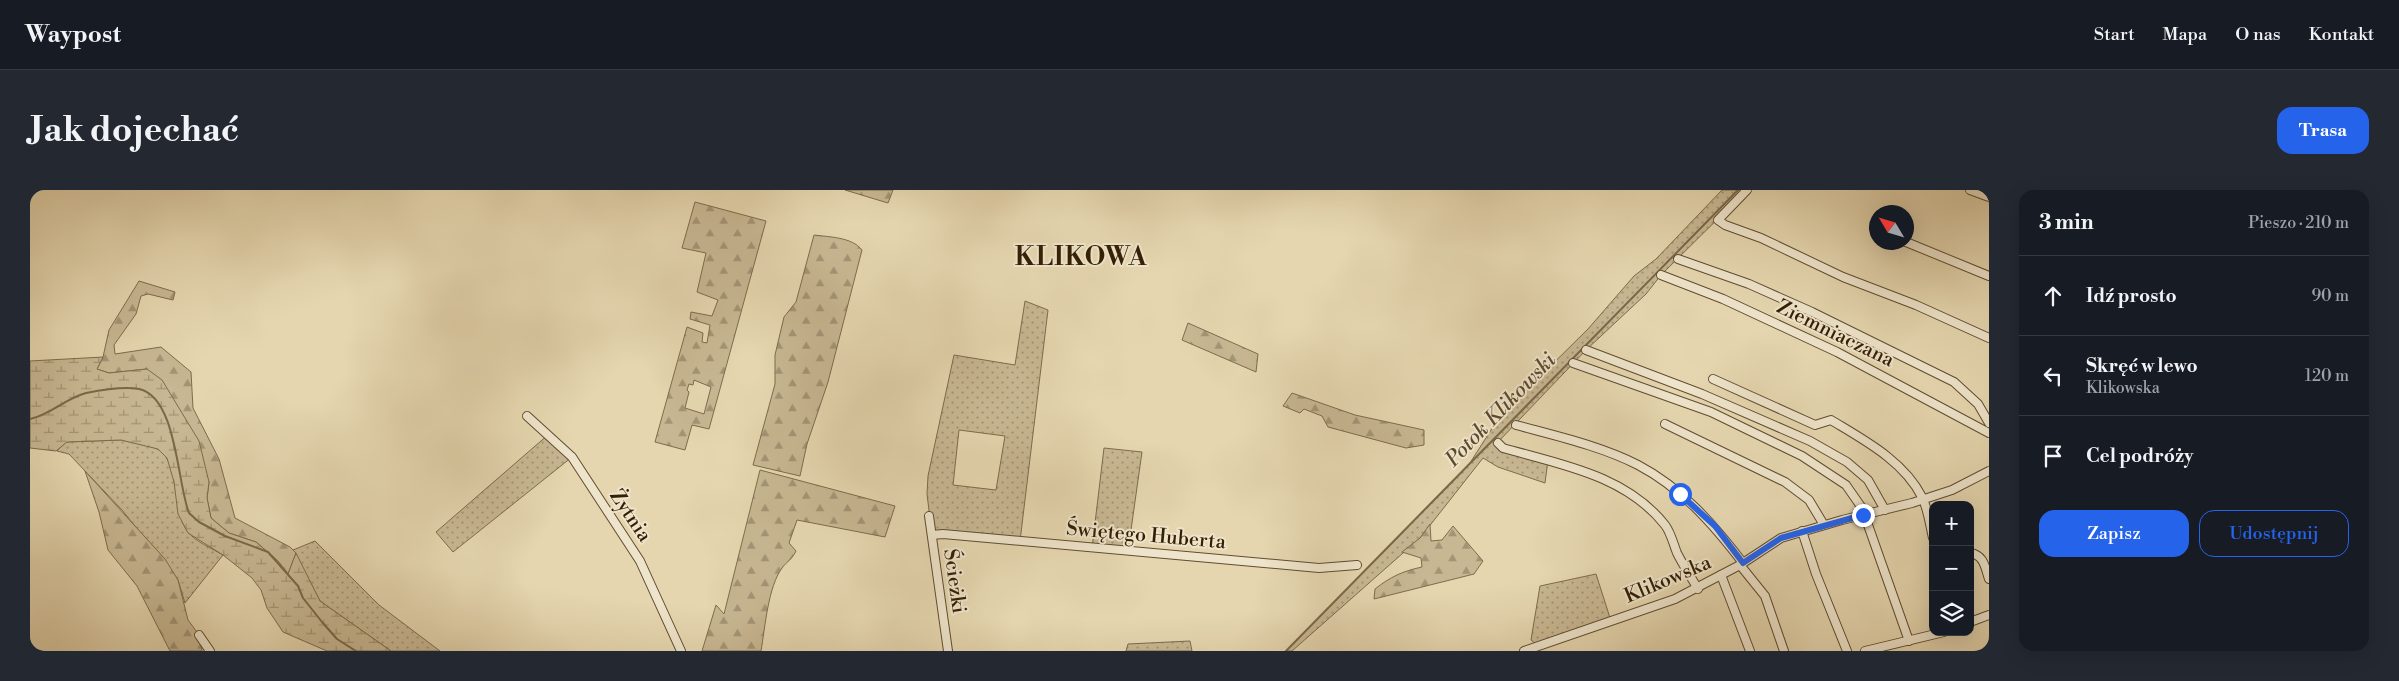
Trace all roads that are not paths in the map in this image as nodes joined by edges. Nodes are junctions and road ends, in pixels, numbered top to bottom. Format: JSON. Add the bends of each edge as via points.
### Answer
{"nodes":[{"id":1,"x":1747,"y":190,"type":"edge"},
{"id":2,"x":1970,"y":190,"type":"edge"},
{"id":3,"x":1989,"y":197,"type":"edge"},
{"id":4,"x":1914,"y":245,"type":"edge"},
{"id":5,"x":1678,"y":259,"type":"dead end"},
{"id":6,"x":1661,"y":275,"type":"dead end"},
{"id":7,"x":1989,"y":276,"type":"edge"},
{"id":8,"x":1989,"y":338,"type":"edge"},
{"id":9,"x":1586,"y":350,"type":"dead end"},
{"id":10,"x":1573,"y":363,"type":"dead end"},
{"id":11,"x":1713,"y":379,"type":"dead end"},
{"id":12,"x":527,"y":416,"type":"dead end"},
{"id":13,"x":1989,"y":423,"type":"edge"},
{"id":14,"x":1665,"y":424,"type":"dead end"},
{"id":15,"x":1516,"y":425,"type":"dead end"},
{"id":16,"x":1989,"y":433,"type":"edge"},
{"id":17,"x":1498,"y":443,"type":"dead end"},
{"id":18,"x":1989,"y":471,"type":"edge"},
{"id":19,"x":1923,"y":499,"type":"junction"},
{"id":20,"x":1886,"y":510,"type":"junction"},
{"id":21,"x":1863,"y":515,"type":"junction"},
{"id":22,"x":929,"y":516,"type":"dead end"},
{"id":23,"x":1929,"y":516,"type":"edge"},
{"id":24,"x":1824,"y":525,"type":"junction"},
{"id":25,"x":1802,"y":531,"type":"junction"},
{"id":26,"x":932,"y":536,"type":"junction"},
{"id":27,"x":1974,"y":554,"type":"edge"},
{"id":28,"x":1741,"y":564,"type":"junction"},
{"id":29,"x":1357,"y":565,"type":"dead end"},
{"id":30,"x":1721,"y":576,"type":"junction"},
{"id":31,"x":1989,"y":579,"type":"edge"},
{"id":32,"x":1698,"y":589,"type":"junction"},
{"id":33,"x":1989,"y":615,"type":"edge"},
{"id":34,"x":1974,"y":621,"type":"edge"},
{"id":35,"x":199,"y":635,"type":"dead end"},
{"id":36,"x":1929,"y":635,"type":"edge"},
{"id":37,"x":1909,"y":640,"type":"junction"},
{"id":38,"x":210,"y":651,"type":"edge"},
{"id":39,"x":681,"y":651,"type":"edge"},
{"id":40,"x":948,"y":651,"type":"edge"},
{"id":41,"x":1524,"y":651,"type":"edge"},
{"id":42,"x":1750,"y":651,"type":"edge"},
{"id":43,"x":1784,"y":651,"type":"edge"},
{"id":44,"x":1847,"y":651,"type":"edge"},
{"id":45,"x":1865,"y":651,"type":"edge"}],
"edges":[{"from":1,"to":8,"type":"street","via":[[1718,220]]},
{"from":2,"to":3,"type":"street"},
{"from":4,"to":7,"type":"street"},
{"from":5,"to":13,"type":"street","name":"Ziemniaczana","via":[[1749,284],[1920,364],[1954,382],[1970,396]]},
{"from":6,"to":16,"type":"street","name":"Ziemniaczana","via":[[1723,299],[1831,349]]},
{"from":9,"to":20,"type":"street","via":[[1702,394],[1810,441],[1846,462],[1868,480]]},
{"from":10,"to":21,"type":"street","via":[[1691,404],[1802,456],[1846,485],[1862,508]]},
{"from":11,"to":19,"type":"street","via":[[1815,426],[1831,420],[1895,463]]},
{"from":12,"to":39,"type":"street","name":"Żytnia","via":[[572,457],[640,561]]},
{"from":14,"to":24,"type":"street","via":[[1786,482],[1809,500]]},
{"from":15,"to":28,"type":"street","via":[[1637,464],[1680,494],[1715,526]]},
{"from":17,"to":32,"type":"street","via":[[1503,448],[1600,477],[1640,502],[1665,525]]},
{"from":18,"to":19,"type":"street","name":"Klikowska","via":[[1952,490]]},
{"from":19,"to":20,"type":"street","name":"Klikowska"},
{"from":19,"to":23,"type":"street"},
{"from":20,"to":21,"type":"street","name":"Klikowska"},
{"from":21,"to":24,"type":"street","name":"Klikowska"},
{"from":21,"to":37,"type":"street","via":[[1876,543]]},
{"from":22,"to":26,"type":"street","name":"Ścieżki"},
{"from":24,"to":25,"type":"street","name":"Klikowska"},
{"from":25,"to":28,"type":"street","name":"Klikowska","via":[[1781,538]]},
{"from":25,"to":44,"type":"street"},
{"from":26,"to":29,"type":"street","name":"Świętego Huberta","via":[[942,534],[1318,568]]},
{"from":26,"to":40,"type":"street","name":"Ścieżki"},
{"from":27,"to":31,"type":"street","via":[[1980,556]]},
{"from":28,"to":30,"type":"street","name":"Klikowska"},
{"from":28,"to":43,"type":"street","via":[[1764,596]]},
{"from":30,"to":32,"type":"street","name":"Klikowska"},
{"from":30,"to":42,"type":"street"},
{"from":32,"to":41,"type":"street","name":"Klikowska"},
{"from":33,"to":34,"type":"street"},
{"from":35,"to":38,"type":"street"},
{"from":36,"to":37,"type":"street"},
{"from":37,"to":45,"type":"street"}]}
